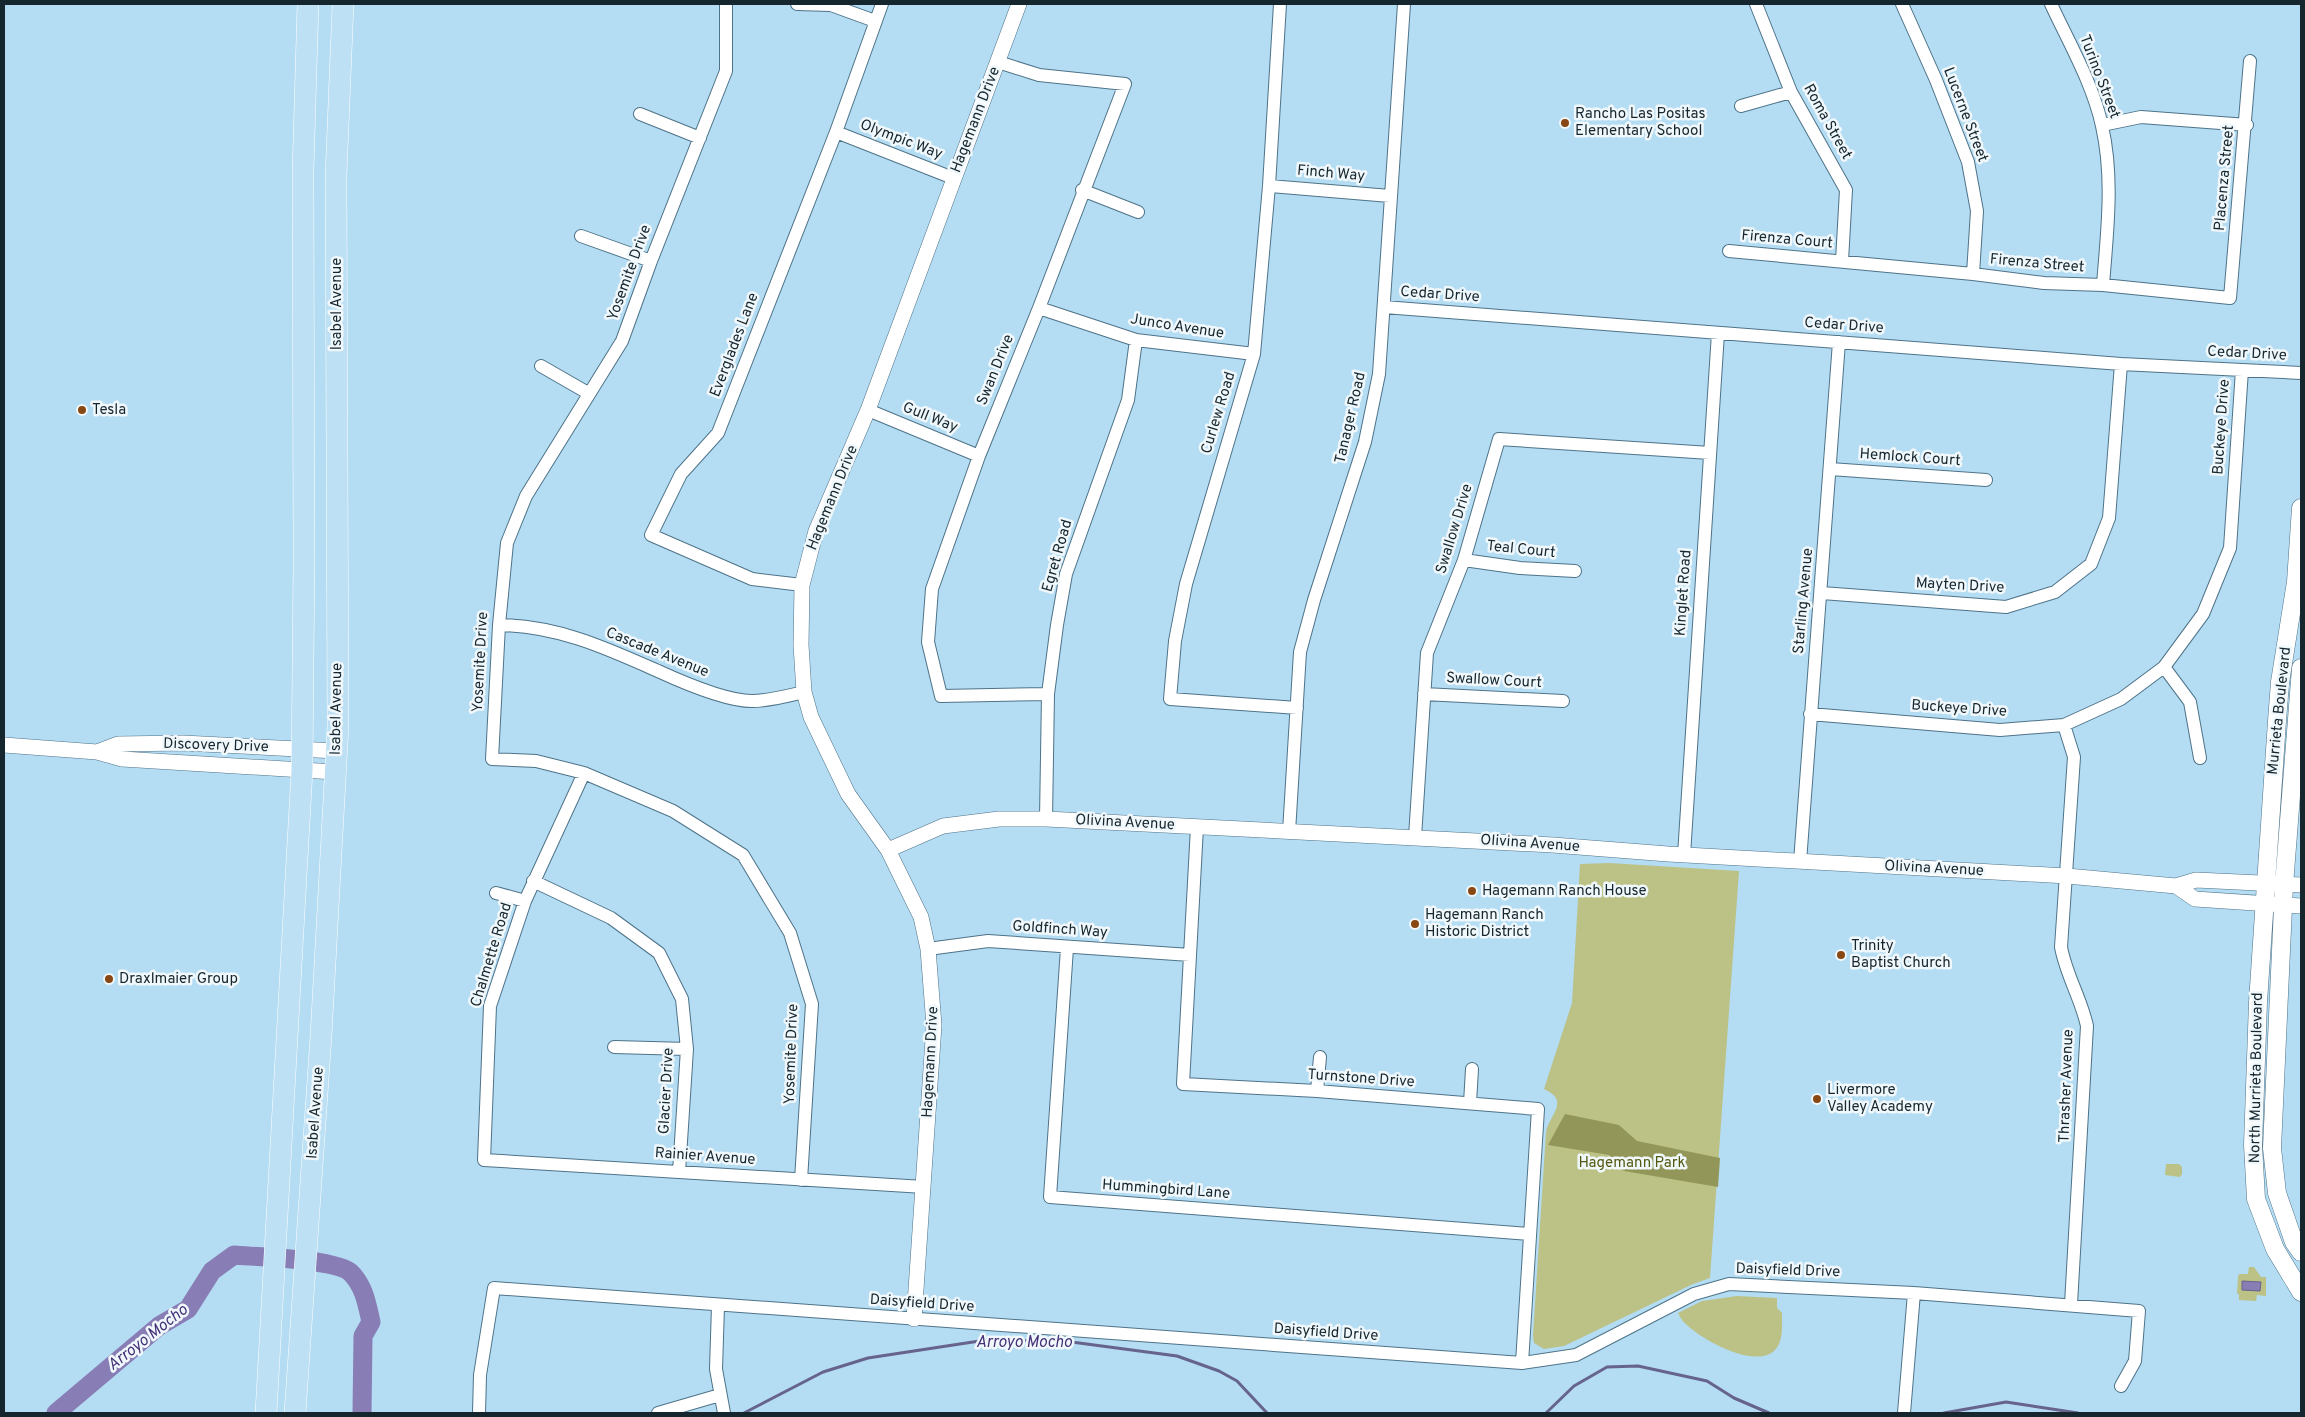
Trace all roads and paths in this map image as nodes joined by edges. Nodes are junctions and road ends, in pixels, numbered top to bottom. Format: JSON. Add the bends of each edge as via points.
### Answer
{"nodes":[{"id":1,"x":308,"y":4,"type":"edge"},
{"id":2,"x":343,"y":4,"type":"edge"},
{"id":3,"x":726,"y":4,"type":"edge"},
{"id":4,"x":797,"y":4,"type":"edge"},
{"id":5,"x":882,"y":4,"type":"edge"},
{"id":6,"x":1019,"y":4,"type":"edge"},
{"id":7,"x":1280,"y":4,"type":"edge"},
{"id":8,"x":1404,"y":4,"type":"edge"},
{"id":9,"x":1756,"y":4,"type":"edge"},
{"id":10,"x":1902,"y":4,"type":"edge"},
{"id":11,"x":2051,"y":4,"type":"edge"},
{"id":12,"x":875,"y":21,"type":"junction"},
{"id":13,"x":2250,"y":61,"type":"dead end"},
{"id":14,"x":998,"y":62,"type":"junction"},
{"id":15,"x":1791,"y":92,"type":"junction"},
{"id":16,"x":1741,"y":106,"type":"dead end"},
{"id":17,"x":640,"y":114,"type":"dead end"},
{"id":18,"x":2102,"y":125,"type":"junction"},
{"id":19,"x":2247,"y":125,"type":"junction"},
{"id":20,"x":836,"y":132,"type":"junction"},
{"id":21,"x":700,"y":138,"type":"junction"},
{"id":22,"x":953,"y":178,"type":"junction"},
{"id":23,"x":1269,"y":186,"type":"junction"},
{"id":24,"x":1082,"y":190,"type":"junction"},
{"id":25,"x":1390,"y":196,"type":"junction"},
{"id":26,"x":1138,"y":212,"type":"dead end"},
{"id":27,"x":582,"y":236,"type":"dead end"},
{"id":28,"x":1729,"y":251,"type":"dead end"},
{"id":29,"x":650,"y":261,"type":"junction"},
{"id":30,"x":1842,"y":261,"type":"junction"},
{"id":31,"x":1973,"y":274,"type":"junction"},
{"id":32,"x":2103,"y":285,"type":"junction"},
{"id":33,"x":2230,"y":298,"type":"joint"},
{"id":34,"x":1384,"y":307,"type":"junction"},
{"id":35,"x":1039,"y":308,"type":"junction"},
{"id":36,"x":1718,"y":333,"type":"junction"},
{"id":37,"x":1136,"y":340,"type":"junction"},
{"id":38,"x":1839,"y":342,"type":"junction"},
{"id":39,"x":1254,"y":354,"type":"junction"},
{"id":40,"x":2121,"y":364,"type":"junction"},
{"id":41,"x":540,"y":366,"type":"dead end"},
{"id":42,"x":2242,"y":370,"type":"junction"},
{"id":43,"x":2301,"y":374,"type":"edge"},
{"id":44,"x":588,"y":393,"type":"junction"},
{"id":45,"x":868,"y":410,"type":"junction"},
{"id":46,"x":1710,"y":454,"type":"junction"},
{"id":47,"x":979,"y":456,"type":"junction"},
{"id":48,"x":1830,"y":469,"type":"junction"},
{"id":49,"x":1986,"y":480,"type":"dead end"},
{"id":50,"x":2301,"y":508,"type":"edge"},
{"id":51,"x":1464,"y":560,"type":"junction"},
{"id":52,"x":1575,"y":571,"type":"dead end"},
{"id":53,"x":802,"y":585,"type":"junction"},
{"id":54,"x":1822,"y":593,"type":"junction"},
{"id":55,"x":499,"y":624,"type":"junction"},
{"id":56,"x":2164,"y":667,"type":"junction"},
{"id":57,"x":2301,"y":668,"type":"edge"},
{"id":58,"x":804,"y":692,"type":"junction"},
{"id":59,"x":1048,"y":694,"type":"junction"},
{"id":60,"x":1424,"y":694,"type":"junction"},
{"id":61,"x":1563,"y":701,"type":"dead end"},
{"id":62,"x":1297,"y":708,"type":"junction"},
{"id":63,"x":1810,"y":714,"type":"junction"},
{"id":64,"x":2064,"y":725,"type":"junction"},
{"id":65,"x":4,"y":745,"type":"edge"},
{"id":66,"x":301,"y":749,"type":"junction"},
{"id":67,"x":336,"y":751,"type":"junction"},
{"id":68,"x":97,"y":752,"type":"junction"},
{"id":69,"x":2200,"y":758,"type":"dead end"},
{"id":70,"x":302,"y":770,"type":"junction"},
{"id":71,"x":335,"y":772,"type":"junction"},
{"id":72,"x":584,"y":773,"type":"junction"},
{"id":73,"x":1046,"y":819,"type":"junction"},
{"id":74,"x":1197,"y":828,"type":"junction"},
{"id":75,"x":1289,"y":832,"type":"junction"},
{"id":76,"x":1415,"y":837,"type":"junction"},
{"id":77,"x":888,"y":850,"type":"junction"},
{"id":78,"x":1684,"y":855,"type":"junction"},
{"id":79,"x":1800,"y":862,"type":"junction"},
{"id":80,"x":2067,"y":876,"type":"junction"},
{"id":81,"x":533,"y":881,"type":"junction"},
{"id":82,"x":2266,"y":884,"type":"junction"},
{"id":83,"x":2293,"y":885,"type":"edge"},
{"id":84,"x":2176,"y":886,"type":"junction"},
{"id":85,"x":496,"y":893,"type":"dead end"},
{"id":86,"x":525,"y":901,"type":"junction"},
{"id":87,"x":2265,"y":904,"type":"junction"},
{"id":88,"x":2283,"y":906,"type":"junction"},
{"id":89,"x":2301,"y":906,"type":"edge"},
{"id":90,"x":1067,"y":948,"type":"junction"},
{"id":91,"x":928,"y":949,"type":"junction"},
{"id":92,"x":1190,"y":955,"type":"junction"},
{"id":93,"x":614,"y":1047,"type":"dead end"},
{"id":94,"x":687,"y":1049,"type":"junction"},
{"id":95,"x":1320,"y":1057,"type":"dead end"},
{"id":96,"x":1472,"y":1069,"type":"dead end"},
{"id":97,"x":1317,"y":1091,"type":"junction"},
{"id":98,"x":1470,"y":1103,"type":"junction"},
{"id":99,"x":484,"y":1160,"type":"joint"},
{"id":100,"x":679,"y":1172,"type":"junction"},
{"id":101,"x":801,"y":1180,"type":"junction"},
{"id":102,"x":924,"y":1187,"type":"junction"},
{"id":103,"x":1528,"y":1234,"type":"junction"},
{"id":104,"x":2301,"y":1252,"type":"edge"},
{"id":105,"x":2301,"y":1292,"type":"edge"},
{"id":106,"x":1914,"y":1293,"type":"junction"},
{"id":107,"x":2071,"y":1304,"type":"junction"},
{"id":108,"x":718,"y":1306,"type":"junction"},
{"id":109,"x":914,"y":1320,"type":"junction"},
{"id":110,"x":1522,"y":1363,"type":"junction"},
{"id":111,"x":2121,"y":1386,"type":"dead end"},
{"id":112,"x":720,"y":1395,"type":"junction"},
{"id":113,"x":266,"y":1413,"type":"edge"},
{"id":114,"x":295,"y":1413,"type":"edge"},
{"id":115,"x":479,"y":1413,"type":"edge"},
{"id":116,"x":658,"y":1413,"type":"edge"},
{"id":117,"x":724,"y":1413,"type":"edge"},
{"id":118,"x":1904,"y":1413,"type":"edge"}],
"edges":[{"from":1,"to":66,"type":"highway","via":[[302,170],[304,562]]},
{"from":2,"to":67,"type":"highway","name":"Isabel Avenue","via":[[336,176]]},
{"from":3,"to":21,"type":"street","name":"Yosemite Drive","via":[[726,71]]},
{"from":4,"to":12,"type":"street","via":[[831,5]]},
{"from":5,"to":12,"type":"street","name":"Everglades Lane"},
{"from":6,"to":14,"type":"street","name":"Hagemann Drive"},
{"from":7,"to":23,"type":"street","name":"Curlew Road"},
{"from":8,"to":25,"type":"street","name":"Tanager Road"},
{"from":9,"to":15,"type":"street","name":"Roma Street"},
{"from":10,"to":31,"type":"street","name":"Lucerne Street","via":[[1968,162],[1977,211]]},
{"from":11,"to":18,"type":"street","name":"Turino Street","via":[[2083,72]]},
{"from":12,"to":20,"type":"street","name":"Everglades Lane"},
{"from":13,"to":19,"type":"street","name":"Placenza Street"},
{"from":14,"to":22,"type":"street","name":"Hagemann Drive"},
{"from":14,"to":24,"type":"street","name":"Swan Drive","via":[[1039,75],[1125,84]]},
{"from":15,"to":16,"type":"street"},
{"from":15,"to":30,"type":"street","name":"Roma Street","via":[[1846,190]]},
{"from":17,"to":21,"type":"street"},
{"from":18,"to":19,"type":"street","via":[[2141,118]]},
{"from":18,"to":32,"type":"street","name":"Turino Street","via":[[2110,189]]},
{"from":19,"to":33,"type":"street","name":"Placenza Street"},
{"from":20,"to":22,"type":"street","name":"Olympic Way"},
{"from":20,"to":53,"type":"street","name":"Everglades Lane","via":[[718,433],[681,474],[651,535],[752,579]]},
{"from":21,"to":29,"type":"street","name":"Yosemite Drive"},
{"from":22,"to":45,"type":"street","name":"Hagemann Drive"},
{"from":23,"to":25,"type":"street","name":"Finch Way"},
{"from":23,"to":39,"type":"street","name":"Curlew Road"},
{"from":24,"to":26,"type":"street"},
{"from":24,"to":35,"type":"street","name":"Swan Drive"},
{"from":25,"to":34,"type":"street","name":"Tanager Road"},
{"from":27,"to":29,"type":"street"},
{"from":28,"to":30,"type":"street","name":"Firenza Court"},
{"from":29,"to":44,"type":"street","name":"Yosemite Drive","via":[[622,341]]},
{"from":30,"to":31,"type":"street","name":"Firenza Street"},
{"from":31,"to":32,"type":"street","name":"Firenza Street","via":[[2044,284]]},
{"from":32,"to":33,"type":"street","name":"Firenza Street"},
{"from":34,"to":36,"type":"street","name":"Cedar Drive"},
{"from":34,"to":62,"type":"street","name":"Tanager Road","via":[[1379,374],[1365,442],[1300,652]]},
{"from":35,"to":37,"type":"street","name":"Junco Avenue"},
{"from":35,"to":47,"type":"street","name":"Swan Drive"},
{"from":36,"to":38,"type":"street","name":"Cedar Drive"},
{"from":36,"to":46,"type":"street","name":"Kinglet Road"},
{"from":37,"to":39,"type":"street","name":"Junco Avenue"},
{"from":37,"to":59,"type":"street","name":"Egret Road","via":[[1128,400],[1066,574]]},
{"from":38,"to":40,"type":"street","name":"Cedar Drive"},
{"from":38,"to":48,"type":"street","name":"Starling Avenue"},
{"from":39,"to":62,"type":"street","name":"Curlew Road","via":[[1186,584],[1175,641],[1170,699]]},
{"from":40,"to":42,"type":"street","name":"Cedar Drive"},
{"from":40,"to":54,"type":"street","name":"Mayten Drive","via":[[2109,518],[2091,564],[2084,570],[2055,592],[2006,607]]},
{"from":41,"to":44,"type":"street"},
{"from":42,"to":43,"type":"street","name":"Cedar Drive"},
{"from":42,"to":56,"type":"street","name":"Buckeye Drive","via":[[2230,548],[2203,614]]},
{"from":44,"to":55,"type":"street","name":"Yosemite Drive","via":[[526,496],[507,543]]},
{"from":45,"to":47,"type":"street","name":"Gull Way"},
{"from":45,"to":53,"type":"street","name":"Hagemann Drive","via":[[816,531]]},
{"from":46,"to":51,"type":"street","name":"Swallow Drive","via":[[1499,439]]},
{"from":46,"to":78,"type":"street","name":"Kinglet Road"},
{"from":47,"to":59,"type":"street","name":"Swan Drive","via":[[932,589],[928,642],[941,696]]},
{"from":48,"to":49,"type":"street","name":"Hemlock Court"},
{"from":48,"to":54,"type":"street","name":"Starling Avenue"},
{"from":50,"to":82,"type":"main road","name":"Murrieta Boulevard","via":[[2296,582],[2280,682]]},
{"from":51,"to":52,"type":"street","name":"Teal Court"},
{"from":51,"to":60,"type":"street","name":"Swallow Drive","via":[[1427,653]]},
{"from":53,"to":58,"type":"street","name":"Hagemann Drive"},
{"from":54,"to":63,"type":"street","name":"Starling Avenue"},
{"from":55,"to":58,"type":"street","name":"Cascade Avenue","via":[[556,631],[697,688],[750,701]]},
{"from":55,"to":72,"type":"street","name":"Yosemite Drive","via":[[492,759],[536,761]]},
{"from":56,"to":64,"type":"street","name":"Buckeye Drive","via":[[2121,699]]},
{"from":56,"to":69,"type":"street","via":[[2190,702]]},
{"from":57,"to":83,"type":"main road","name":"Murrieta Boulevard"},
{"from":58,"to":77,"type":"street","name":"Hagemann Drive","via":[[811,717],[848,794]]},
{"from":59,"to":73,"type":"street","name":"Egret Road"},
{"from":60,"to":61,"type":"street","name":"Swallow Court"},
{"from":60,"to":76,"type":"street","name":"Swallow Drive"},
{"from":62,"to":75,"type":"street","name":"Tanager Road"},
{"from":63,"to":64,"type":"street","name":"Buckeye Drive","via":[[2000,730]]},
{"from":63,"to":79,"type":"street","name":"Starling Avenue"},
{"from":64,"to":80,"type":"street","name":"Thrasher Avenue","via":[[2074,756]]},
{"from":65,"to":68,"type":"street","name":"Discovery Drive"},
{"from":66,"to":67,"type":"street","name":"Discovery Drive"},
{"from":66,"to":68,"type":"street","name":"Discovery Drive","via":[[182,743],[118,744]]},
{"from":66,"to":70,"type":"highway"},
{"from":67,"to":71,"type":"highway","name":"Isabel Avenue"},
{"from":68,"to":70,"type":"street","name":"Discovery Drive","via":[[122,759]]},
{"from":70,"to":71,"type":"street","name":"Discovery Drive"},
{"from":70,"to":113,"type":"highway"},
{"from":71,"to":114,"type":"highway","name":"Isabel Avenue"},
{"from":72,"to":81,"type":"street","name":"Chalmette Road"},
{"from":72,"to":101,"type":"street","name":"Yosemite Drive","via":[[674,811],[743,855],[790,933],[812,1004]]},
{"from":73,"to":74,"type":"street","name":"Olivina Avenue"},
{"from":73,"to":77,"type":"street","name":"Olivina Avenue","via":[[999,819],[943,826]]},
{"from":74,"to":75,"type":"street","name":"Olivina Avenue"},
{"from":74,"to":92,"type":"street","name":"Turnstone Drive"},
{"from":75,"to":76,"type":"street","name":"Olivina Avenue"},
{"from":76,"to":78,"type":"street","name":"Olivina Avenue"},
{"from":77,"to":91,"type":"street","name":"Hagemann Drive","via":[[921,917]]},
{"from":78,"to":79,"type":"street","name":"Olivina Avenue"},
{"from":79,"to":80,"type":"street","name":"Olivina Avenue"},
{"from":80,"to":84,"type":"street","name":"Olivina Avenue"},
{"from":80,"to":107,"type":"street","name":"Thrasher Avenue","via":[[2061,947],[2087,1026]]},
{"from":81,"to":86,"type":"street","name":"Chalmette Road"},
{"from":81,"to":94,"type":"street","name":"Glacier Drive","via":[[611,918],[659,953],[682,999]]},
{"from":82,"to":83,"type":"street","name":"Olivina Avenue"},
{"from":82,"to":84,"type":"street","name":"Olivina Avenue","via":[[2196,880]]},
{"from":82,"to":87,"type":"main road","name":"North Murrieta Boulevard"},
{"from":83,"to":88,"type":"main road","name":"North Murrieta Boulevard"},
{"from":84,"to":87,"type":"street","name":"Olivina Avenue","via":[[2195,900]]},
{"from":85,"to":86,"type":"street"},
{"from":86,"to":99,"type":"street","name":"Chalmette Road","via":[[490,1006]]},
{"from":87,"to":88,"type":"street","name":"Olivina Avenue"},
{"from":87,"to":105,"type":"main road","name":"North Murrieta Boulevard","via":[[2253,1145],[2256,1199],[2275,1249]]},
{"from":88,"to":89,"type":"street","name":"Olivina Avenue"},
{"from":88,"to":104,"type":"main road","name":"North Murrieta Boulevard","via":[[2272,1148],[2277,1193],[2294,1242]]},
{"from":90,"to":91,"type":"street","name":"Goldfinch Way","via":[[988,941]]},
{"from":90,"to":92,"type":"street","name":"Goldfinch Way"},
{"from":90,"to":103,"type":"street","name":"Hummingbird Lane","via":[[1050,1197]]},
{"from":91,"to":102,"type":"street","name":"Hagemann Drive","via":[[934,1025]]},
{"from":92,"to":97,"type":"street","name":"Turnstone Drive","via":[[1183,1084]]},
{"from":93,"to":94,"type":"street"},
{"from":94,"to":100,"type":"street","name":"Glacier Drive"},
{"from":95,"to":97,"type":"street"},
{"from":96,"to":98,"type":"street"},
{"from":97,"to":98,"type":"street","name":"Turnstone Drive"},
{"from":98,"to":103,"type":"street","name":"Turnstone Drive","via":[[1538,1109]]},
{"from":99,"to":100,"type":"street","name":"Rainier Avenue"},
{"from":100,"to":101,"type":"street","name":"Rainier Avenue"},
{"from":101,"to":102,"type":"street","name":"Rainier Avenue"},
{"from":102,"to":109,"type":"street","name":"Hagemann Drive"},
{"from":103,"to":110,"type":"street","name":"Turnstone Drive"},
{"from":106,"to":107,"type":"street","name":"Daisyfield Drive"},
{"from":106,"to":110,"type":"street","name":"Daisyfield Drive","via":[[1729,1284],[1694,1294],[1576,1355]]},
{"from":106,"to":118,"type":"street"},
{"from":107,"to":111,"type":"street","name":"Daisyfield Drive","via":[[2139,1311],[2135,1360]]},
{"from":108,"to":109,"type":"street","name":"Daisyfield Drive"},
{"from":108,"to":112,"type":"street","via":[[716,1369]]},
{"from":108,"to":115,"type":"street","name":"Daisyfield Drive","via":[[494,1288],[480,1375]]},
{"from":109,"to":110,"type":"street","name":"Daisyfield Drive"},
{"from":112,"to":116,"type":"street"},
{"from":112,"to":117,"type":"street"}]}
